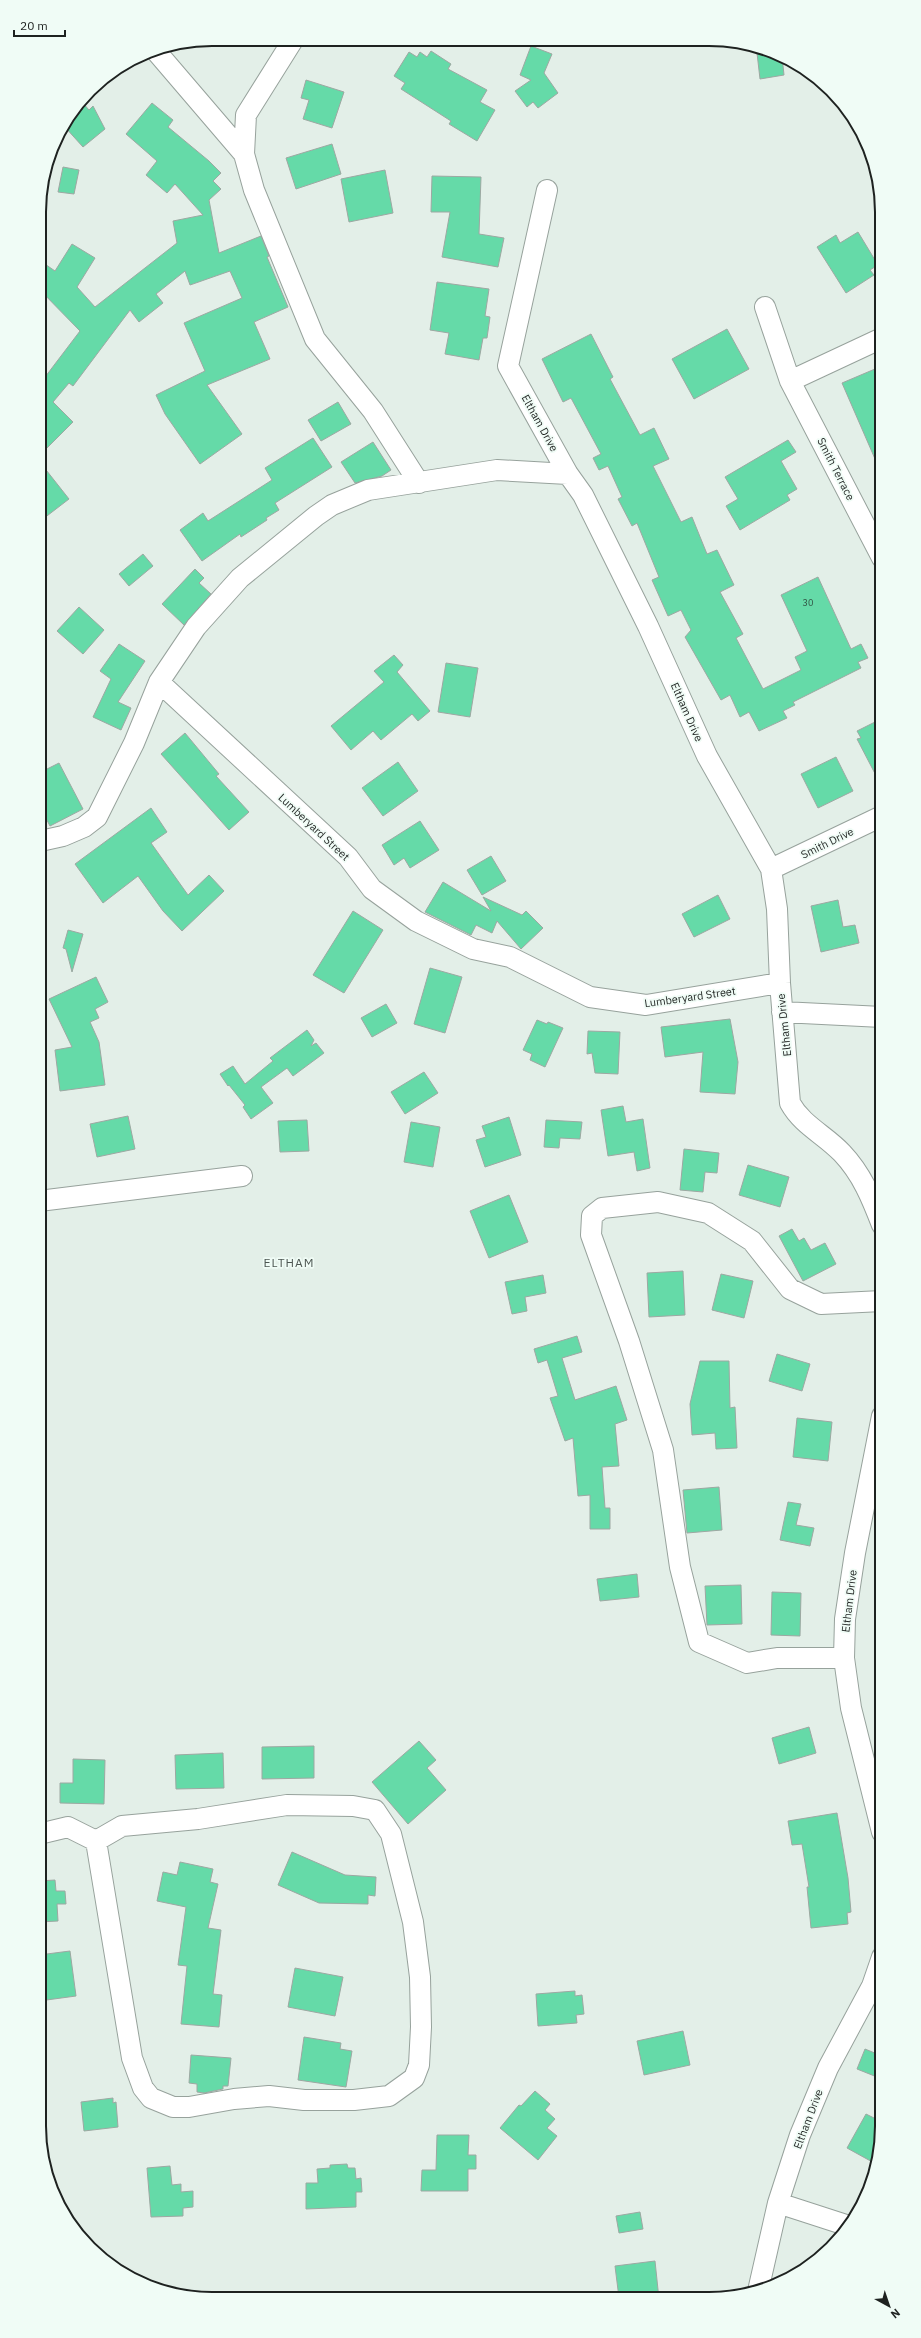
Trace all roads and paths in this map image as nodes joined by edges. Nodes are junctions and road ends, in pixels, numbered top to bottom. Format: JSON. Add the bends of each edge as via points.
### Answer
{"nodes":[{"id":1,"x":290,"y":46,"type":"edge"},
{"id":2,"x":159,"y":55,"type":"edge"},
{"id":3,"x":244,"y":154,"type":"junction"},
{"id":4,"x":547,"y":190,"type":"dead end"},
{"id":5,"x":765,"y":307,"type":"dead end"},
{"id":6,"x":875,"y":341,"type":"edge"},
{"id":7,"x":790,"y":381,"type":"junction"},
{"id":8,"x":568,"y":474,"type":"junction"},
{"id":9,"x":419,"y":483,"type":"junction"},
{"id":10,"x":875,"y":545,"type":"edge"},
{"id":11,"x":160,"y":682,"type":"junction"},
{"id":12,"x":875,"y":819,"type":"edge"},
{"id":13,"x":46,"y":840,"type":"edge"},
{"id":14,"x":771,"y":870,"type":"junction"},
{"id":15,"x":780,"y":983,"type":"junction"},
{"id":16,"x":782,"y":1012,"type":"junction"},
{"id":17,"x":875,"y":1017,"type":"edge"},
{"id":18,"x":242,"y":1176,"type":"dead end"},
{"id":19,"x":46,"y":1200,"type":"edge"},
{"id":20,"x":875,"y":1208,"type":"edge"},
{"id":21,"x":875,"y":1302,"type":"edge"},
{"id":22,"x":875,"y":1450,"type":"edge"},
{"id":23,"x":844,"y":1658,"type":"junction"},
{"id":24,"x":875,"y":1803,"type":"edge"},
{"id":25,"x":46,"y":1832,"type":"edge"},
{"id":26,"x":96,"y":1841,"type":"junction"},
{"id":27,"x":875,"y":1977,"type":"edge"},
{"id":28,"x":778,"y":2203,"type":"junction"},
{"id":29,"x":843,"y":2224,"type":"edge"},
{"id":30,"x":760,"y":2284,"type":"edge"}],
"edges":[{"from":1,"to":3,"type":"street","via":[[246,115]]},
{"from":2,"to":3,"type":"street"},
{"from":3,"to":9,"type":"street","via":[[254,190],[315,339],[373,411]]},
{"from":4,"to":8,"type":"street","name":"Eltham Drive","via":[[508,366]]},
{"from":5,"to":7,"type":"street","name":"Smith Terrace"},
{"from":6,"to":7,"type":"street"},
{"from":7,"to":10,"type":"street","name":"Smith Terrace"},
{"from":8,"to":9,"type":"street","via":[[497,470]]},
{"from":8,"to":14,"type":"street","name":"Eltham Drive","via":[[583,496],[648,626],[707,756]]},
{"from":9,"to":11,"type":"street","via":[[368,490],[332,505],[293,533],[240,578],[196,627]]},
{"from":11,"to":13,"type":"street","via":[[97,817],[84,828]]},
{"from":11,"to":15,"type":"street","name":"Lumberyard Street","via":[[348,857],[372,889],[423,925],[473,949],[510,957],[590,997],[646,1005]]},
{"from":12,"to":14,"type":"street","name":"Smith Drive"},
{"from":14,"to":15,"type":"street","name":"Eltham Drive","via":[[777,909]]},
{"from":15,"to":16,"type":"street","name":"Eltham Drive"},
{"from":16,"to":17,"type":"street"},
{"from":16,"to":20,"type":"street","name":"Eltham Drive","via":[[790,1103],[797,1115],[842,1153],[866,1186]]},
{"from":18,"to":19,"type":"street"},
{"from":21,"to":23,"type":"street","via":[[821,1304],[790,1289],[752,1241],[708,1214],[658,1202],[602,1208],[592,1216],[591,1235],[629,1341],[663,1450],[680,1567],[699,1642],[747,1663],[776,1658]]},
{"from":22,"to":23,"type":"street","name":"Eltham Drive","via":[[854,1553],[845,1619]]},
{"from":23,"to":24,"type":"street","name":"Eltham Drive","via":[[852,1708]]},
{"from":25,"to":26,"type":"street","via":[[68,1827]]},
{"from":26,"to":26,"type":"street","via":[[122,1826],[198,1819],[287,1805],[353,1806],[375,1810],[391,1834],[413,1922],[420,1977],[421,2027],[419,2065],[414,2078],[389,2096],[354,2100],[304,2100],[269,2096],[172,2107],[151,2098],[142,2088],[132,2058]]},
{"from":27,"to":28,"type":"street","name":"Eltham Drive","via":[[828,2068],[800,2135]]},
{"from":28,"to":29,"type":"street"},
{"from":28,"to":30,"type":"street","name":"Eltham Drive"}]}
